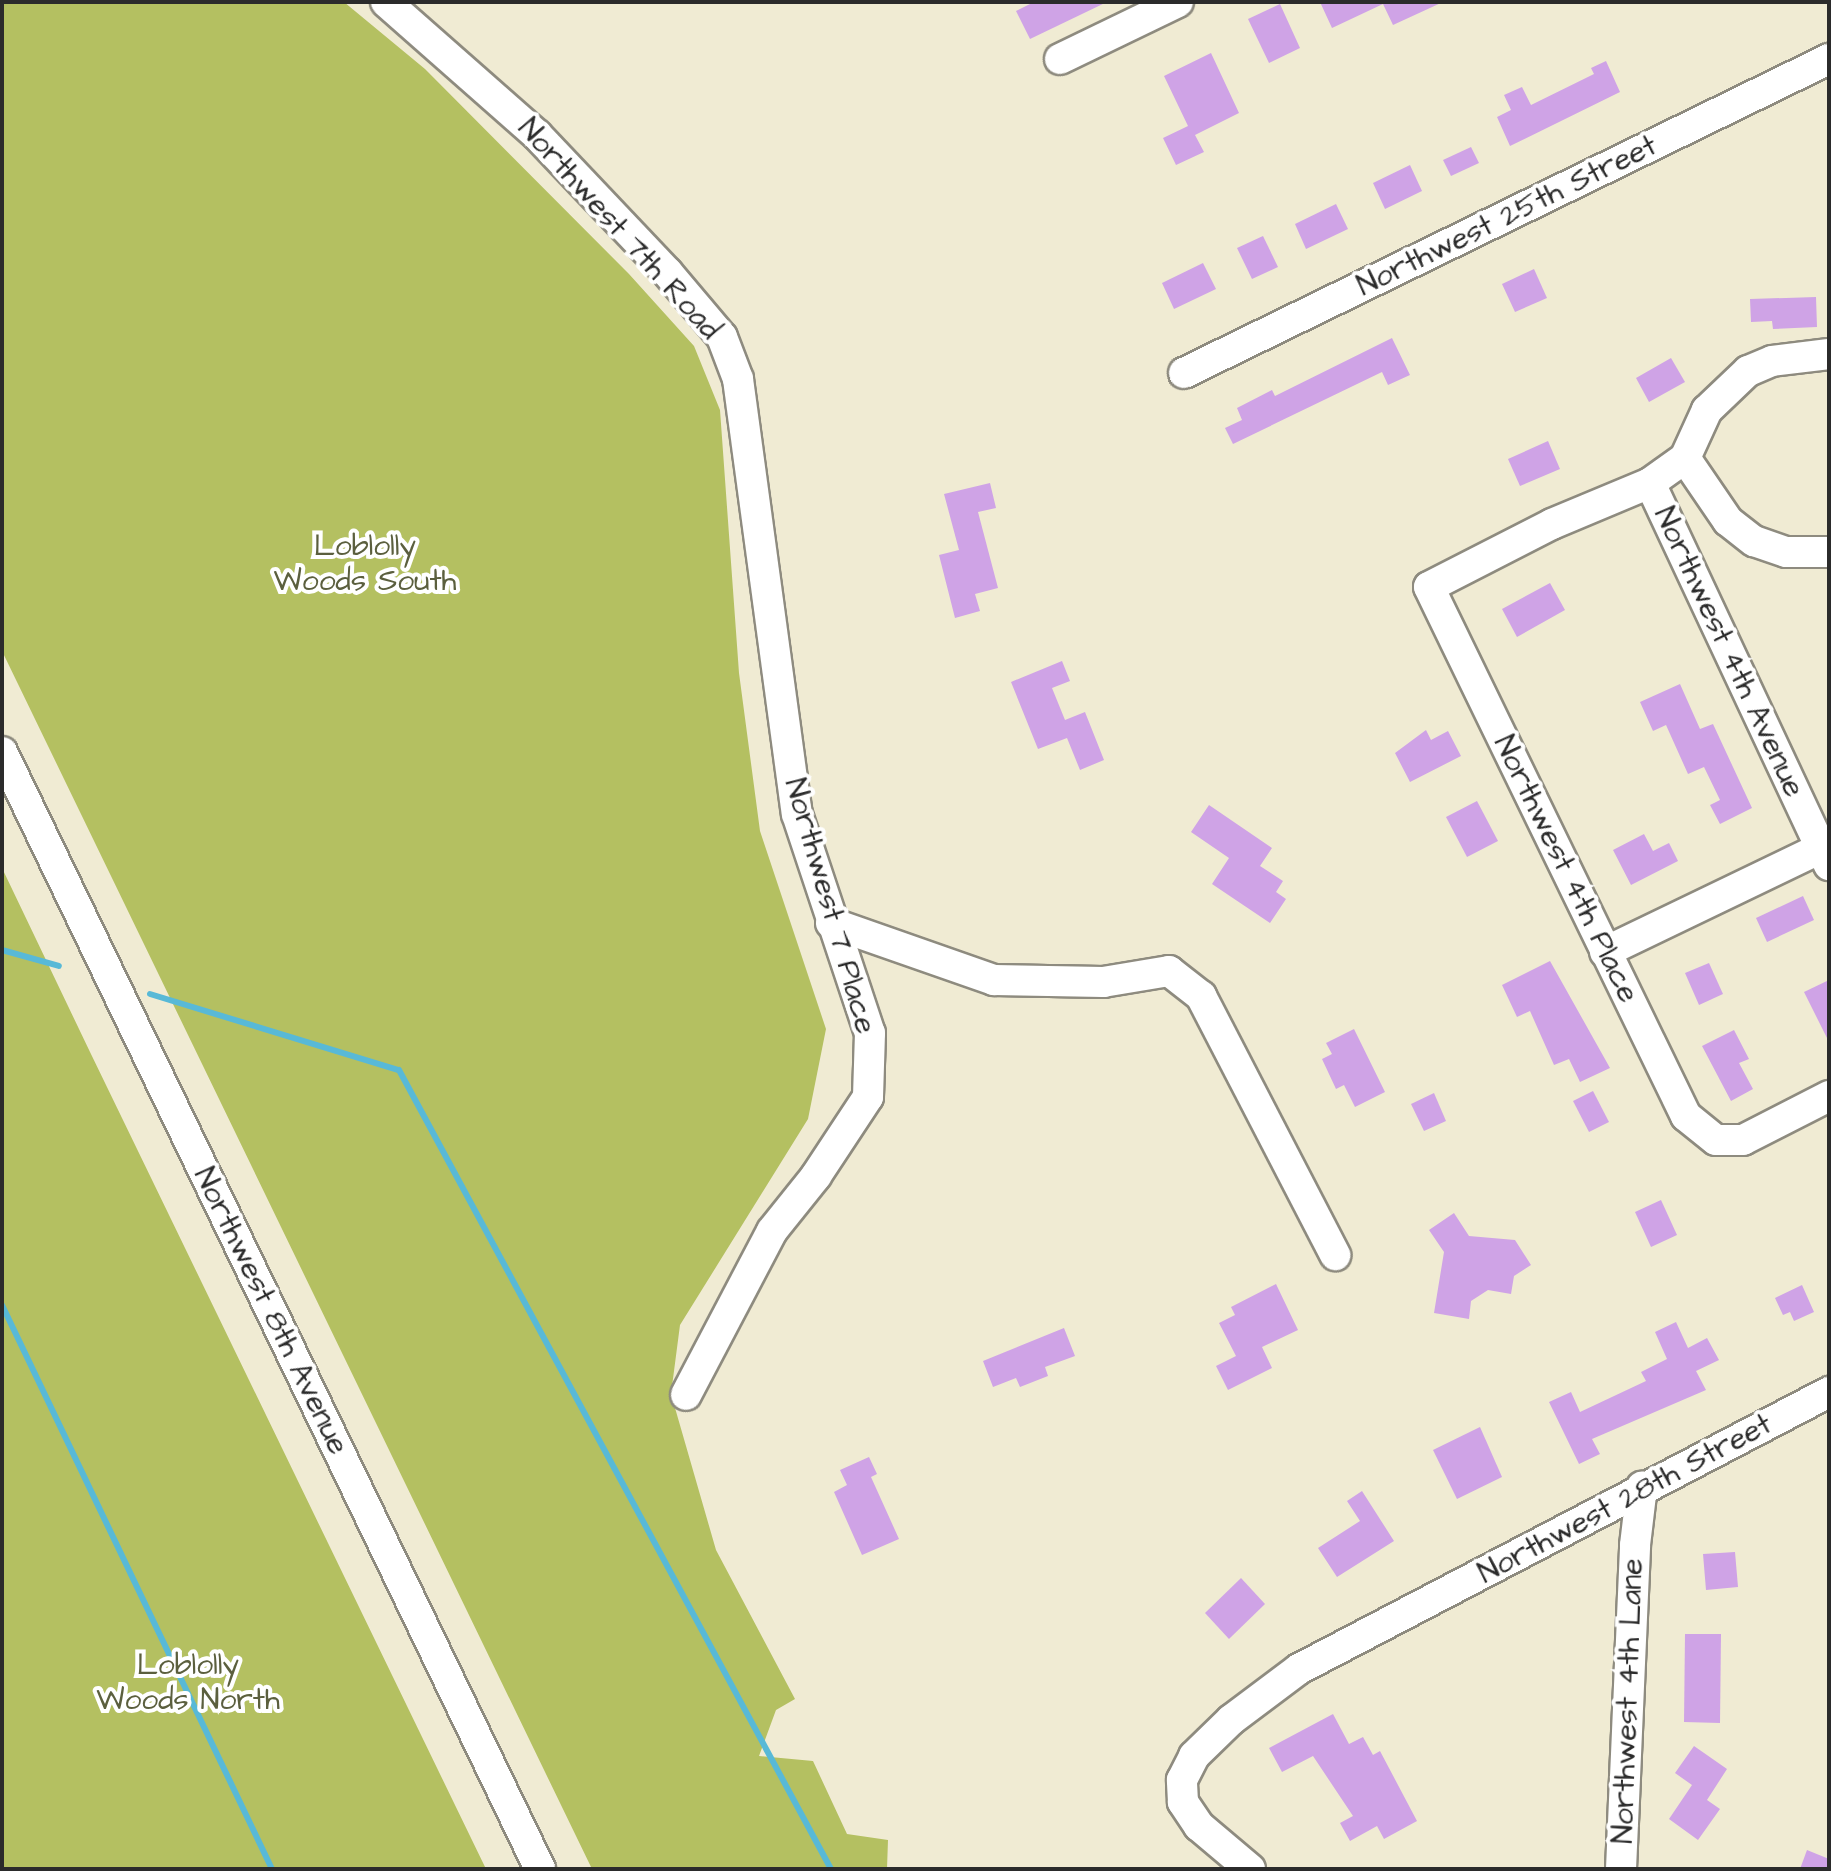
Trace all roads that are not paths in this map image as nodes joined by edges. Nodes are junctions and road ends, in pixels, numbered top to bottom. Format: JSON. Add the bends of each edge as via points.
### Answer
{"nodes":[{"id":1,"x":386,"y":2,"type":"edge"},
{"id":2,"x":1178,"y":2,"type":"edge"},
{"id":3,"x":1060,"y":59,"type":"dead end"},
{"id":4,"x":1829,"y":59,"type":"edge"},
{"id":5,"x":1829,"y":354,"type":"edge"},
{"id":6,"x":1796,"y":359,"type":"junction"},
{"id":7,"x":1829,"y":368,"type":"edge"},
{"id":8,"x":1184,"y":373,"type":"dead end"},
{"id":9,"x":1685,"y":458,"type":"junction"},
{"id":10,"x":1650,"y":483,"type":"junction"},
{"id":11,"x":1829,"y":552,"type":"edge"},
{"id":12,"x":773,"y":654,"type":"joint"},
{"id":13,"x":2,"y":752,"type":"edge"},
{"id":14,"x":1826,"y":852,"type":"edge"},
{"id":15,"x":831,"y":923,"type":"junction"},
{"id":16,"x":1605,"y":952,"type":"junction"},
{"id":17,"x":1829,"y":1096,"type":"edge"},
{"id":18,"x":1335,"y":1255,"type":"dead end"},
{"id":19,"x":1829,"y":1392,"type":"edge"},
{"id":20,"x":686,"y":1395,"type":"dead end"},
{"id":21,"x":1642,"y":1486,"type":"junction"},
{"id":22,"x":540,"y":1869,"type":"edge"},
{"id":23,"x":1250,"y":1869,"type":"edge"},
{"id":24,"x":1621,"y":1869,"type":"edge"}],
"edges":[{"from":1,"to":12,"type":"street","name":"Northwest 7th Road","via":[[537,135],[722,337],[746,419]]},
{"from":2,"to":3,"type":"street"},
{"from":4,"to":8,"type":"street","name":"Northwest 25th Street"},
{"from":5,"to":6,"type":"street"},
{"from":6,"to":7,"type":"street"},
{"from":6,"to":9,"type":"street","via":[[1748,371],[1723,390],[1707,410]]},
{"from":9,"to":10,"type":"street"},
{"from":9,"to":11,"type":"street","via":[[1728,521],[1754,541],[1786,552]]},
{"from":10,"to":14,"type":"street","name":"Northwest 4th Avenue"},
{"from":10,"to":16,"type":"street","name":"Northwest 4th Place","via":[[1552,524],[1429,587]]},
{"from":12,"to":15,"type":"street","name":"Northwest 7 Place","via":[[797,814]]},
{"from":13,"to":22,"type":"street","name":"Northwest 8th Avenue"},
{"from":14,"to":16,"type":"street"},
{"from":15,"to":18,"type":"street","via":[[994,980],[1103,982],[1169,971],[1201,996]]},
{"from":15,"to":20,"type":"street","name":"Northwest 7 Place","via":[[870,1033],[868,1097],[772,1231]]},
{"from":16,"to":17,"type":"street","name":"Northwest 4th Place","via":[[1686,1116],[1716,1140],[1743,1140]]},
{"from":19,"to":21,"type":"street","name":"Northwest 28th Street"},
{"from":21,"to":23,"type":"street","name":"Northwest 28th Street","via":[[1299,1669],[1194,1756],[1182,1780],[1183,1802],[1199,1826]]},
{"from":21,"to":24,"type":"street","name":"Northwest 4th Lane"}]}
